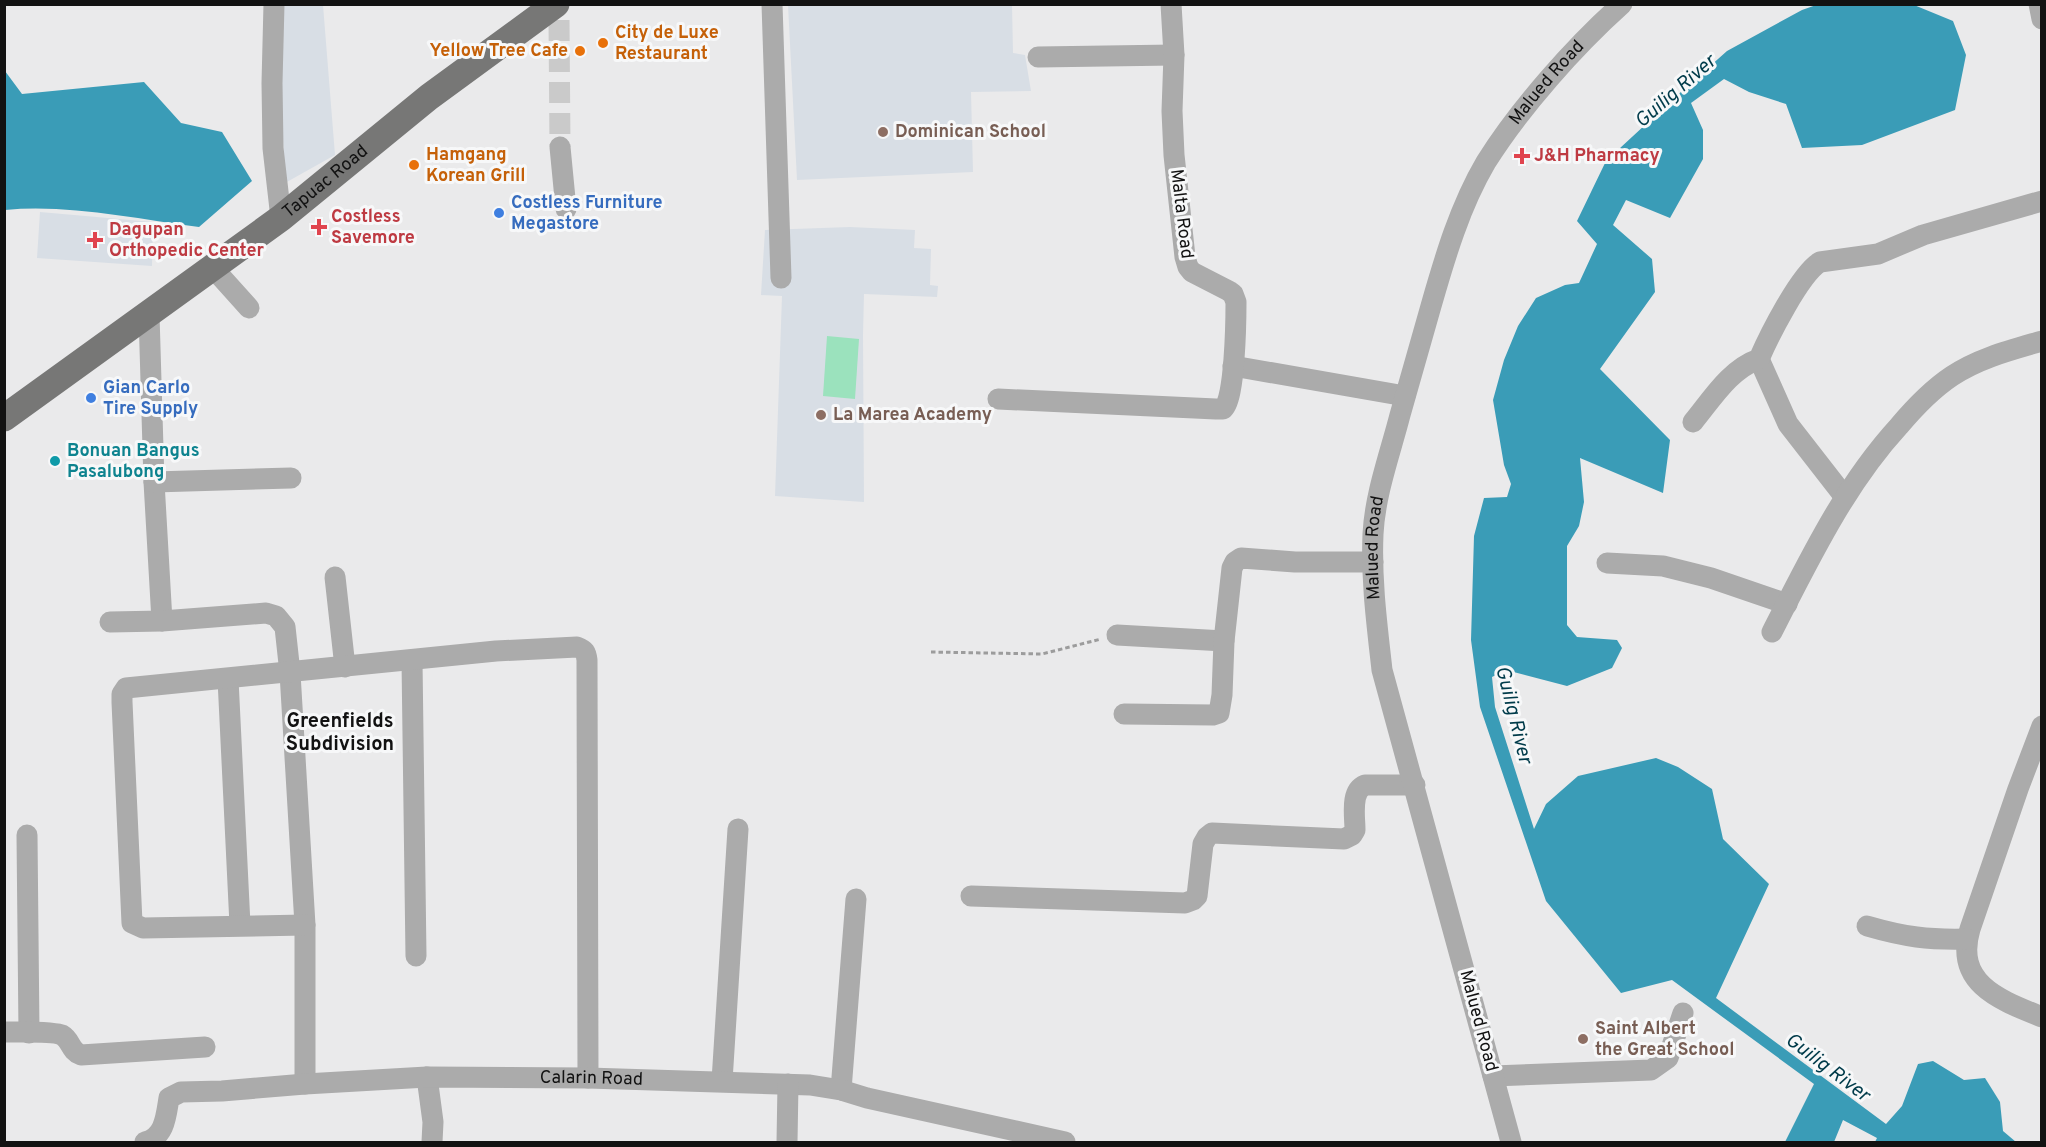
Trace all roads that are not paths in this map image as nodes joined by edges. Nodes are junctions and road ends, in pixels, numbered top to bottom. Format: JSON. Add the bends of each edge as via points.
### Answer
{"nodes":[{"id":1,"x":274,"y":4,"type":"edge"},
{"id":2,"x":772,"y":4,"type":"edge"},
{"id":3,"x":1171,"y":4,"type":"edge"},
{"id":4,"x":1622,"y":4,"type":"edge"},
{"id":5,"x":2039,"y":4,"type":"edge"},
{"id":6,"x":556,"y":10,"type":"edge"},
{"id":7,"x":2042,"y":19,"type":"edge"},
{"id":8,"x":1174,"y":56,"type":"junction"},
{"id":9,"x":1038,"y":57,"type":"dead end"},
{"id":10,"x":560,"y":147,"type":"tunnel mouth"},
{"id":11,"x":2042,"y":201,"type":"edge"},
{"id":12,"x":566,"y":209,"type":"dead end"},
{"id":13,"x":282,"y":218,"type":"junction"},
{"id":14,"x":214,"y":269,"type":"junction"},
{"id":15,"x":780,"y":278,"type":"dead end"},
{"id":16,"x":249,"y":308,"type":"dead end"},
{"id":17,"x":149,"y":314,"type":"junction"},
{"id":18,"x":2042,"y":341,"type":"edge"},
{"id":19,"x":1758,"y":359,"type":"junction"},
{"id":20,"x":1233,"y":366,"type":"junction"},
{"id":21,"x":1405,"y":396,"type":"junction"},
{"id":22,"x":998,"y":399,"type":"dead end"},
{"id":23,"x":4,"y":418,"type":"edge"},
{"id":24,"x":1693,"y":422,"type":"dead end"},
{"id":25,"x":291,"y":478,"type":"dead end"},
{"id":26,"x":154,"y":482,"type":"junction"},
{"id":27,"x":1844,"y":496,"type":"junction"},
{"id":28,"x":1373,"y":562,"type":"junction"},
{"id":29,"x":1607,"y":563,"type":"dead end"},
{"id":30,"x":335,"y":576,"type":"dead end"},
{"id":31,"x":1787,"y":604,"type":"junction"},
{"id":32,"x":162,"y":621,"type":"junction"},
{"id":33,"x":110,"y":622,"type":"dead end"},
{"id":34,"x":1772,"y":632,"type":"dead end"},
{"id":35,"x":1117,"y":635,"type":"road end"},
{"id":36,"x":1224,"y":641,"type":"junction"},
{"id":37,"x":412,"y":661,"type":"junction"},
{"id":38,"x":345,"y":667,"type":"junction"},
{"id":39,"x":290,"y":673,"type":"junction"},
{"id":40,"x":228,"y":679,"type":"junction"},
{"id":41,"x":1124,"y":714,"type":"dead end"},
{"id":42,"x":2042,"y":726,"type":"edge"},
{"id":43,"x":1415,"y":785,"type":"junction"},
{"id":44,"x":738,"y":829,"type":"dead end"},
{"id":45,"x":27,"y":835,"type":"dead end"},
{"id":46,"x":971,"y":896,"type":"dead end"},
{"id":47,"x":856,"y":899,"type":"dead end"},
{"id":48,"x":305,"y":925,"type":"junction"},
{"id":49,"x":240,"y":926,"type":"junction"},
{"id":50,"x":1867,"y":926,"type":"dead end"},
{"id":51,"x":1967,"y":939,"type":"junction"},
{"id":52,"x":416,"y":956,"type":"dead end"},
{"id":53,"x":1683,"y":1013,"type":"dead end"},
{"id":54,"x":2042,"y":1017,"type":"edge"},
{"id":55,"x":4,"y":1032,"type":"edge"},
{"id":56,"x":29,"y":1033,"type":"junction"},
{"id":57,"x":205,"y":1047,"type":"dead end"},
{"id":58,"x":1493,"y":1076,"type":"junction"},
{"id":59,"x":428,"y":1077,"type":"junction"},
{"id":60,"x":588,"y":1078,"type":"junction"},
{"id":61,"x":722,"y":1081,"type":"junction"},
{"id":62,"x":305,"y":1084,"type":"junction"},
{"id":63,"x":788,"y":1084,"type":"junction"},
{"id":64,"x":841,"y":1090,"type":"junction"},
{"id":65,"x":145,"y":1143,"type":"edge"},
{"id":66,"x":432,"y":1143,"type":"edge"},
{"id":67,"x":787,"y":1143,"type":"edge"},
{"id":68,"x":1065,"y":1143,"type":"edge"},
{"id":69,"x":1511,"y":1143,"type":"edge"}],
"edges":[{"from":1,"to":13,"type":"street","via":[[273,148]]},
{"from":2,"to":15,"type":"street"},
{"from":3,"to":8,"type":"street","name":"Malta Road"},
{"from":4,"to":21,"type":"street","name":"Malued Road","via":[[1516,118],[1485,164],[1452,237]]},
{"from":5,"to":7,"type":"street"},
{"from":6,"to":13,"type":"main road","name":"Tapuac Road","via":[[429,97]]},
{"from":8,"to":9,"type":"street"},
{"from":8,"to":20,"type":"street","name":"Malta Road","via":[[1174,155],[1185,257],[1192,272],[1233,294]]},
{"from":10,"to":12,"type":"street"},
{"from":11,"to":19,"type":"street","via":[[1923,235],[1878,254],[1820,262],[1801,284]]},
{"from":13,"to":14,"type":"main road","name":"Tapuac Road"},
{"from":14,"to":16,"type":"street"},
{"from":14,"to":17,"type":"main road","name":"Tapuac Road"},
{"from":17,"to":23,"type":"main road","name":"Tapuac Road"},
{"from":17,"to":26,"type":"street"},
{"from":18,"to":27,"type":"street","via":[[1983,360],[1953,375],[1924,397],[1880,446]]},
{"from":19,"to":24,"type":"street","via":[[1735,372]]},
{"from":19,"to":27,"type":"street","via":[[1788,424]]},
{"from":20,"to":21,"type":"street"},
{"from":20,"to":22,"type":"street","via":[[1229,403],[1223,409]]},
{"from":21,"to":28,"type":"street","name":"Malued Road","via":[[1379,496]]},
{"from":25,"to":26,"type":"street"},
{"from":26,"to":32,"type":"street"},
{"from":27,"to":31,"type":"street"},
{"from":28,"to":36,"type":"street","via":[[1241,558],[1232,568]]},
{"from":28,"to":43,"type":"street","name":"Malued Road","via":[[1382,670]]},
{"from":29,"to":31,"type":"street","via":[[1663,566]]},
{"from":30,"to":38,"type":"street"},
{"from":31,"to":34,"type":"street"},
{"from":32,"to":33,"type":"street"},
{"from":32,"to":39,"type":"street","via":[[266,613],[276,616],[285,627]]},
{"from":35,"to":36,"type":"street"},
{"from":36,"to":41,"type":"street","via":[[1219,713]]},
{"from":37,"to":38,"type":"street"},
{"from":37,"to":52,"type":"street"},
{"from":37,"to":60,"type":"street","via":[[496,651],[577,647],[586,652]]},
{"from":38,"to":39,"type":"street"},
{"from":39,"to":40,"type":"street"},
{"from":39,"to":48,"type":"street"},
{"from":40,"to":49,"type":"street"},
{"from":40,"to":49,"type":"street","via":[[133,687],[122,694],[131,916],[132,923],[143,928]]},
{"from":42,"to":51,"type":"street"},
{"from":43,"to":46,"type":"street","via":[[1360,787],[1355,795],[1355,830],[1344,839],[1212,833],[1203,844],[1197,896],[1185,903]]},
{"from":43,"to":58,"type":"street","name":"Malued Road"},
{"from":44,"to":61,"type":"street"},
{"from":45,"to":56,"type":"street"},
{"from":47,"to":64,"type":"street"},
{"from":48,"to":49,"type":"street"},
{"from":48,"to":62,"type":"street"},
{"from":50,"to":51,"type":"street","via":[[1903,937]]},
{"from":51,"to":54,"type":"street","via":[[1969,968],[1989,992]]},
{"from":53,"to":58,"type":"street","via":[[1668,1058],[1651,1070]]},
{"from":55,"to":56,"type":"street"},
{"from":56,"to":57,"type":"street","via":[[58,1034],[81,1055]]},
{"from":58,"to":69,"type":"street","name":"Malued Road"},
{"from":59,"to":60,"type":"street","name":"Calarin Road"},
{"from":59,"to":62,"type":"street","name":"Calarin Road"},
{"from":59,"to":66,"type":"street"},
{"from":60,"to":61,"type":"street","name":"Calarin Road"},
{"from":61,"to":63,"type":"street","name":"Calarin Road"},
{"from":62,"to":65,"type":"street","name":"Calarin Road","via":[[181,1092],[169,1098],[162,1130]]},
{"from":63,"to":64,"type":"street","name":"Calarin Road"},
{"from":63,"to":67,"type":"street"},
{"from":64,"to":68,"type":"street","name":"Calarin Road"}]}
